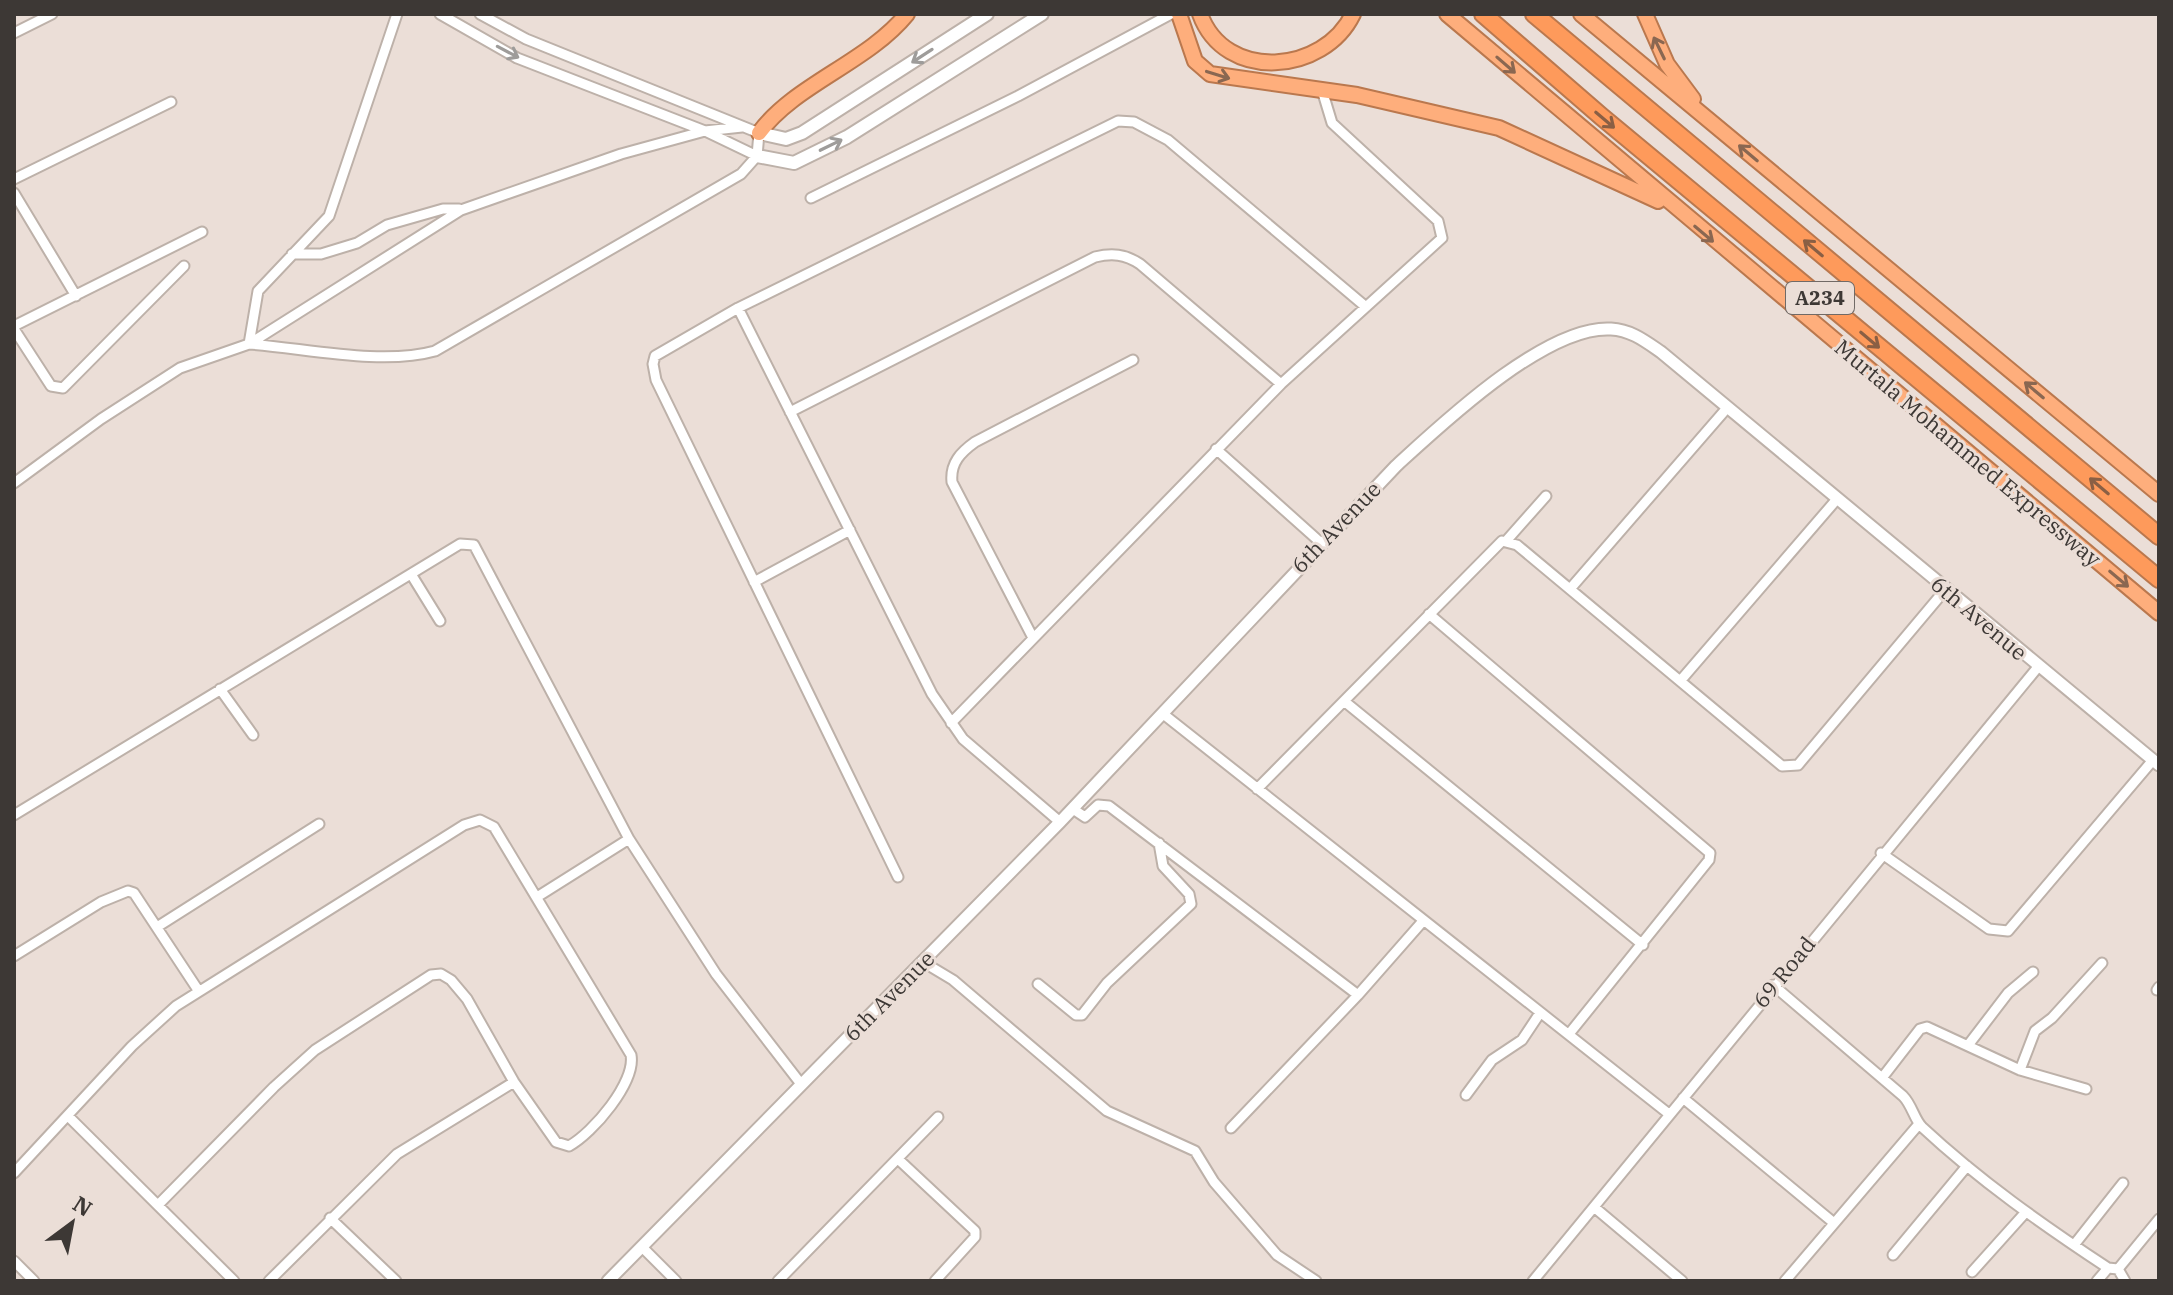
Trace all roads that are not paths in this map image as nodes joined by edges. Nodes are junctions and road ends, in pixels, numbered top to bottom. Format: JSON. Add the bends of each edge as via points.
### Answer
{"nodes":[{"id":1,"x":52,"y":14,"type":"edge"},
{"id":2,"x":397,"y":14,"type":"edge"},
{"id":3,"x":440,"y":14,"type":"edge"},
{"id":4,"x":480,"y":14,"type":"edge"},
{"id":5,"x":907,"y":14,"type":"edge"},
{"id":6,"x":987,"y":14,"type":"edge"},
{"id":7,"x":1042,"y":14,"type":"edge"},
{"id":8,"x":1171,"y":14,"type":"edge"},
{"id":9,"x":1179,"y":14,"type":"edge"},
{"id":10,"x":1200,"y":14,"type":"edge"},
{"id":11,"x":1353,"y":14,"type":"edge"},
{"id":12,"x":1447,"y":14,"type":"edge"},
{"id":13,"x":1483,"y":14,"type":"edge"},
{"id":14,"x":1534,"y":14,"type":"edge"},
{"id":15,"x":1581,"y":14,"type":"edge"},
{"id":16,"x":1645,"y":14,"type":"edge"},
{"id":17,"x":14,"y":33,"type":"edge"},
{"id":18,"x":1322,"y":90,"type":"junction"},
{"id":19,"x":171,"y":102,"type":"dead end"},
{"id":20,"x":1713,"y":124,"type":"junction"},
{"id":21,"x":743,"y":126,"type":"junction"},
{"id":22,"x":705,"y":131,"type":"junction"},
{"id":23,"x":759,"y":133,"type":"junction"},
{"id":24,"x":757,"y":156,"type":"junction"},
{"id":25,"x":14,"y":179,"type":"edge"},
{"id":26,"x":14,"y":193,"type":"edge"},
{"id":27,"x":811,"y":198,"type":"dead end"},
{"id":28,"x":1675,"y":209,"type":"junction"},
{"id":29,"x":461,"y":210,"type":"junction"},
{"id":30,"x":202,"y":232,"type":"dead end"},
{"id":31,"x":292,"y":254,"type":"junction"},
{"id":32,"x":184,"y":266,"type":"dead end"},
{"id":33,"x":76,"y":296,"type":"junction"},
{"id":34,"x":1366,"y":307,"type":"junction"},
{"id":35,"x":738,"y":308,"type":"junction"},
{"id":36,"x":14,"y":328,"type":"edge"},
{"id":37,"x":249,"y":344,"type":"junction"},
{"id":38,"x":1133,"y":360,"type":"dead end"},
{"id":39,"x":1281,"y":384,"type":"junction"},
{"id":40,"x":1727,"y":408,"type":"junction"},
{"id":41,"x":790,"y":412,"type":"junction"},
{"id":42,"x":1216,"y":449,"type":"junction"},
{"id":43,"x":14,"y":483,"type":"edge"},
{"id":44,"x":2159,"y":494,"type":"edge"},
{"id":45,"x":1546,"y":496,"type":"dead end"},
{"id":46,"x":1837,"y":499,"type":"junction"},
{"id":47,"x":850,"y":530,"type":"junction"},
{"id":48,"x":2159,"y":536,"type":"edge"},
{"id":49,"x":1507,"y":540,"type":"junction"},
{"id":50,"x":1320,"y":542,"type":"junction"},
{"id":51,"x":411,"y":574,"type":"junction"},
{"id":52,"x":2159,"y":579,"type":"edge"},
{"id":53,"x":754,"y":582,"type":"junction"},
{"id":54,"x":1570,"y":589,"type":"junction"},
{"id":55,"x":1945,"y":590,"type":"junction"},
{"id":56,"x":2159,"y":613,"type":"edge"},
{"id":57,"x":1429,"y":614,"type":"junction"},
{"id":58,"x":440,"y":621,"type":"dead end"},
{"id":59,"x":1032,"y":636,"type":"junction"},
{"id":60,"x":2038,"y":667,"type":"junction"},
{"id":61,"x":1681,"y":680,"type":"junction"},
{"id":62,"x":220,"y":689,"type":"junction"},
{"id":63,"x":1344,"y":701,"type":"junction"},
{"id":64,"x":1162,"y":713,"type":"junction"},
{"id":65,"x":951,"y":723,"type":"junction"},
{"id":66,"x":253,"y":735,"type":"dead end"},
{"id":67,"x":2156,"y":763,"type":"edge"},
{"id":68,"x":1257,"y":789,"type":"junction"},
{"id":69,"x":1073,"y":809,"type":"junction"},
{"id":70,"x":14,"y":815,"type":"edge"},
{"id":71,"x":1060,"y":822,"type":"junction"},
{"id":72,"x":319,"y":824,"type":"dead end"},
{"id":73,"x":629,"y":839,"type":"junction"},
{"id":74,"x":1159,"y":843,"type":"junction"},
{"id":75,"x":1881,"y":853,"type":"junction"},
{"id":76,"x":898,"y":877,"type":"dead end"},
{"id":77,"x":537,"y":897,"type":"junction"},
{"id":78,"x":1423,"y":921,"type":"junction"},
{"id":79,"x":157,"y":927,"type":"junction"},
{"id":80,"x":1643,"y":945,"type":"junction"},
{"id":81,"x":14,"y":956,"type":"edge"},
{"id":82,"x":923,"y":962,"type":"junction"},
{"id":83,"x":2102,"y":963,"type":"dead end"},
{"id":84,"x":2033,"y":972,"type":"dead end"},
{"id":85,"x":1038,"y":984,"type":"dead end"},
{"id":86,"x":1773,"y":985,"type":"junction"},
{"id":87,"x":198,"y":990,"type":"junction"},
{"id":88,"x":1358,"y":995,"type":"junction"},
{"id":89,"x":1540,"y":1013,"type":"junction"},
{"id":90,"x":1569,"y":1034,"type":"junction"},
{"id":91,"x":1969,"y":1044,"type":"junction"},
{"id":92,"x":2020,"y":1070,"type":"junction"},
{"id":93,"x":1882,"y":1078,"type":"junction"},
{"id":94,"x":514,"y":1082,"type":"junction"},
{"id":95,"x":801,"y":1084,"type":"junction"},
{"id":96,"x":2086,"y":1089,"type":"dead end"},
{"id":97,"x":1466,"y":1095,"type":"dead end"},
{"id":98,"x":1683,"y":1098,"type":"junction"},
{"id":99,"x":1669,"y":1114,"type":"junction"},
{"id":100,"x":68,"y":1116,"type":"junction"},
{"id":101,"x":938,"y":1117,"type":"dead end"},
{"id":102,"x":1919,"y":1124,"type":"junction"},
{"id":103,"x":1231,"y":1128,"type":"dead end"},
{"id":104,"x":898,"y":1159,"type":"junction"},
{"id":105,"x":1967,"y":1166,"type":"junction"},
{"id":106,"x":14,"y":1173,"type":"edge"},
{"id":107,"x":2123,"y":1183,"type":"dead end"},
{"id":108,"x":158,"y":1205,"type":"junction"},
{"id":109,"x":1594,"y":1207,"type":"junction"},
{"id":110,"x":2025,"y":1213,"type":"junction"},
{"id":111,"x":330,"y":1218,"type":"junction"},
{"id":112,"x":2159,"y":1219,"type":"edge"},
{"id":113,"x":1834,"y":1223,"type":"junction"},
{"id":114,"x":2074,"y":1245,"type":"junction"},
{"id":115,"x":642,"y":1247,"type":"junction"},
{"id":116,"x":1893,"y":1255,"type":"dead end"},
{"id":117,"x":14,"y":1261,"type":"edge"},
{"id":118,"x":2113,"y":1269,"type":"junction"},
{"id":119,"x":1972,"y":1272,"type":"dead end"},
{"id":120,"x":34,"y":1281,"type":"edge"},
{"id":121,"x":234,"y":1281,"type":"edge"},
{"id":122,"x":269,"y":1281,"type":"edge"},
{"id":123,"x":396,"y":1281,"type":"edge"},
{"id":124,"x":608,"y":1281,"type":"edge"},
{"id":125,"x":676,"y":1281,"type":"edge"},
{"id":126,"x":778,"y":1281,"type":"edge"},
{"id":127,"x":935,"y":1281,"type":"edge"},
{"id":128,"x":1316,"y":1281,"type":"edge"},
{"id":129,"x":1533,"y":1281,"type":"edge"},
{"id":130,"x":1682,"y":1281,"type":"edge"},
{"id":131,"x":1785,"y":1281,"type":"edge"},
{"id":132,"x":2097,"y":1281,"type":"edge"},
{"id":133,"x":2125,"y":1281,"type":"edge"}],
"edges":[{"from":1,"to":17,"type":"street"},
{"from":2,"to":31,"type":"street","via":[[337,201]]},
{"from":3,"to":22,"type":"street","one_way":true,"via":[[517,58]]},
{"from":4,"to":21,"type":"street","via":[[526,39]]},
{"from":5,"to":23,"type":"highway","via":[[869,48],[785,105]]},
{"from":6,"to":23,"type":"main road","one_way":true,"via":[[802,133],[786,139]]},
{"from":24,"to":7,"type":"main road","one_way":true,"via":[[794,163],[847,137]]},
{"from":8,"to":27,"type":"street"},
{"from":9,"to":18,"type":"highway","one_way":true,"via":[[1195,61],[1210,74]]},
{"from":10,"to":11,"type":"highway","via":[[1229,50],[1275,64],[1320,52]]},
{"from":12,"to":28,"type":"highway","name":"Murtala Mohammed Expressway","one_way":true},
{"from":13,"to":52,"type":"highway","name":"Murtala Mohammed Expressway","number":"A234","one_way":true},
{"from":48,"to":14,"type":"highway","number":"A234","one_way":true},
{"from":15,"to":20,"type":"highway"},
{"from":20,"to":16,"type":"highway","one_way":true,"via":[[1667,64]]},
{"from":18,"to":28,"type":"highway","via":[[1499,128]]},
{"from":18,"to":34,"type":"street","via":[[1332,123],[1442,229],[1438,245]]},
{"from":19,"to":25,"type":"street"},
{"from":44,"to":20,"type":"highway","one_way":true},
{"from":21,"to":22,"type":"street"},
{"from":21,"to":23,"type":"street"},
{"from":22,"to":24,"type":"street"},
{"from":22,"to":29,"type":"street","via":[[560,173]]},
{"from":23,"to":24,"type":"street"},
{"from":24,"to":37,"type":"street","via":[[741,174],[435,351],[391,357]]},
{"from":26,"to":33,"type":"street"},
{"from":28,"to":56,"type":"highway","name":"Murtala Mohammed Expressway","one_way":true},
{"from":29,"to":31,"type":"street","via":[[443,209],[387,225],[357,243],[321,254]]},
{"from":29,"to":37,"type":"street"},
{"from":30,"to":33,"type":"street"},
{"from":31,"to":37,"type":"street","via":[[258,291]]},
{"from":32,"to":36,"type":"street","via":[[63,388],[51,386]]},
{"from":33,"to":36,"type":"street"},
{"from":34,"to":35,"type":"street","via":[[1168,140],[1126,120],[1109,123]]},
{"from":34,"to":39,"type":"street"},
{"from":35,"to":41,"type":"street"},
{"from":35,"to":53,"type":"street","via":[[663,348],[653,364],[656,380]]},
{"from":37,"to":43,"type":"street","via":[[180,368]]},
{"from":38,"to":59,"type":"street","via":[[975,442],[953,466],[952,482]]},
{"from":39,"to":41,"type":"street","via":[[1140,264],[1108,254]]},
{"from":39,"to":42,"type":"street"},
{"from":40,"to":46,"type":"street","name":"6th Avenue"},
{"from":40,"to":50,"type":"street","name":"6th Avenue","via":[[1638,336],[1613,329],[1579,334],[1513,369],[1446,420]]},
{"from":40,"to":54,"type":"street"},
{"from":41,"to":47,"type":"street"},
{"from":42,"to":50,"type":"street"},
{"from":42,"to":59,"type":"street"},
{"from":45,"to":49,"type":"street"},
{"from":46,"to":55,"type":"street","name":"6th Avenue"},
{"from":46,"to":61,"type":"street"},
{"from":47,"to":53,"type":"street"},
{"from":47,"to":65,"type":"street"},
{"from":49,"to":54,"type":"street"},
{"from":49,"to":57,"type":"street"},
{"from":50,"to":64,"type":"street","name":"6th Avenue"},
{"from":51,"to":58,"type":"street"},
{"from":51,"to":62,"type":"street"},
{"from":51,"to":73,"type":"street","via":[[460,544],[479,550]]},
{"from":53,"to":76,"type":"street"},
{"from":54,"to":61,"type":"street"},
{"from":55,"to":60,"type":"street","name":"6th Avenue"},
{"from":55,"to":61,"type":"street","via":[[1798,765],[1782,766]]},
{"from":57,"to":63,"type":"street"},
{"from":57,"to":80,"type":"street","via":[[1708,848],[1709,860]]},
{"from":59,"to":65,"type":"street"},
{"from":60,"to":67,"type":"street","name":"6th Avenue"},
{"from":60,"to":75,"type":"street","name":"69 Road"},
{"from":62,"to":66,"type":"street"},
{"from":62,"to":70,"type":"street"},
{"from":63,"to":68,"type":"street"},
{"from":63,"to":80,"type":"street"},
{"from":64,"to":68,"type":"street"},
{"from":64,"to":69,"type":"street","name":"6th Avenue"},
{"from":65,"to":71,"type":"street"},
{"from":67,"to":75,"type":"street","via":[[2008,931],[1989,929]]},
{"from":68,"to":78,"type":"street"},
{"from":69,"to":71,"type":"street","name":"6th Avenue"},
{"from":69,"to":74,"type":"street","via":[[1085,817],[1098,805],[1109,806]]},
{"from":71,"to":82,"type":"street","name":"6th Avenue"},
{"from":72,"to":79,"type":"street"},
{"from":73,"to":77,"type":"street"},
{"from":73,"to":95,"type":"street","via":[[716,974]]},
{"from":74,"to":85,"type":"street","via":[[1163,866],[1189,894],[1191,904],[1107,983],[1082,1015]]},
{"from":74,"to":88,"type":"street"},
{"from":75,"to":86,"type":"street","name":"69 Road"},
{"from":77,"to":87,"type":"street","via":[[494,827],[471,822]]},
{"from":77,"to":94,"type":"street","via":[[633,1065],[630,1079],[605,1112],[569,1146],[550,1137]]},
{"from":78,"to":88,"type":"street"},
{"from":78,"to":89,"type":"street"},
{"from":79,"to":81,"type":"street","via":[[134,893],[121,891]]},
{"from":79,"to":87,"type":"street"},
{"from":80,"to":90,"type":"street"},
{"from":82,"to":95,"type":"street","name":"6th Avenue"},
{"from":82,"to":128,"type":"street","via":[[953,980],[1107,1111],[1195,1151],[1214,1182],[1277,1255]]},
{"from":83,"to":92,"type":"street","via":[[2035,1031]]},
{"from":84,"to":91,"type":"street","via":[[2008,993]]},
{"from":86,"to":93,"type":"street"},
{"from":86,"to":98,"type":"street","name":"69 Road"},
{"from":87,"to":100,"type":"street","via":[[132,1046]]},
{"from":88,"to":103,"type":"street"},
{"from":89,"to":90,"type":"street"},
{"from":89,"to":97,"type":"street","via":[[1522,1040],[1492,1060]]},
{"from":90,"to":99,"type":"street"},
{"from":91,"to":92,"type":"street"},
{"from":91,"to":93,"type":"street","via":[[1933,1028],[1920,1029]]},
{"from":92,"to":96,"type":"street"},
{"from":93,"to":102,"type":"street","via":[[1911,1104]]},
{"from":94,"to":108,"type":"street","via":[[451,980],[431,975],[315,1050]]},
{"from":94,"to":111,"type":"street","via":[[397,1154]]},
{"from":95,"to":115,"type":"street","name":"6th Avenue"},
{"from":98,"to":99,"type":"street","name":"69 Road"},
{"from":98,"to":113,"type":"street"},
{"from":99,"to":109,"type":"street","name":"69 Road"},
{"from":100,"to":106,"type":"street"},
{"from":100,"to":108,"type":"street"},
{"from":101,"to":104,"type":"street"},
{"from":102,"to":105,"type":"street"},
{"from":102,"to":113,"type":"street"},
{"from":104,"to":126,"type":"street"},
{"from":104,"to":127,"type":"street","via":[[975,1231]]},
{"from":105,"to":110,"type":"street"},
{"from":105,"to":116,"type":"street"},
{"from":107,"to":114,"type":"street"},
{"from":108,"to":121,"type":"street"},
{"from":109,"to":129,"type":"street","name":"69 Road"},
{"from":109,"to":130,"type":"street"},
{"from":110,"to":114,"type":"street"},
{"from":110,"to":119,"type":"street"},
{"from":111,"to":122,"type":"street"},
{"from":111,"to":123,"type":"street"},
{"from":112,"to":118,"type":"street"},
{"from":113,"to":131,"type":"street"},
{"from":114,"to":118,"type":"street"},
{"from":115,"to":124,"type":"street","name":"6th Avenue"},
{"from":115,"to":125,"type":"street"},
{"from":117,"to":120,"type":"street"},
{"from":118,"to":132,"type":"street"},
{"from":118,"to":133,"type":"street"}]}
